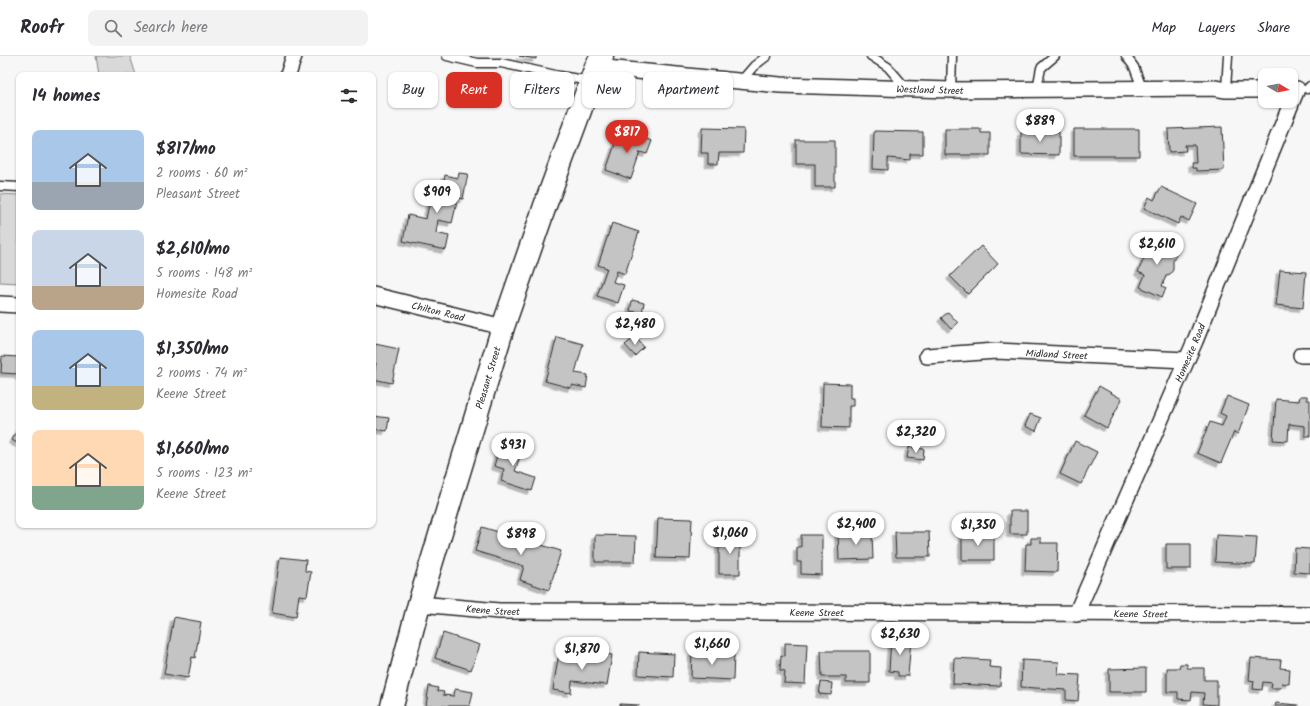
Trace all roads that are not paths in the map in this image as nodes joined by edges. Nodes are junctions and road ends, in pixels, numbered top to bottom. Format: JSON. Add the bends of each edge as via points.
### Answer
{"nodes":[{"id":1,"x":294,"y":56,"type":"edge"},
{"id":2,"x":447,"y":56,"type":"edge"},
{"id":3,"x":767,"y":56,"type":"edge"},
{"id":4,"x":871,"y":56,"type":"edge"},
{"id":5,"x":952,"y":56,"type":"edge"},
{"id":6,"x":1055,"y":56,"type":"edge"},
{"id":7,"x":1126,"y":56,"type":"edge"},
{"id":8,"x":1228,"y":56,"type":"edge"},
{"id":9,"x":499,"y":60,"type":"edge"},
{"id":10,"x":596,"y":68,"type":"edge"},
{"id":11,"x":289,"y":72,"type":"edge"},
{"id":12,"x":741,"y":81,"type":"junction"},
{"id":13,"x":906,"y":88,"type":"junction"},
{"id":14,"x":1142,"y":88,"type":"junction"},
{"id":15,"x":1037,"y":89,"type":"junction"},
{"id":16,"x":1303,"y":89,"type":"edge"},
{"id":17,"x":951,"y":90,"type":"junction"},
{"id":18,"x":1226,"y":90,"type":"junction"},
{"id":19,"x":1258,"y":90,"type":"edge"},
{"id":20,"x":0,"y":186,"type":"edge"},
{"id":21,"x":16,"y":187,"type":"edge"},
{"id":22,"x":376,"y":296,"type":"edge"},
{"id":23,"x":0,"y":304,"type":"edge"},
{"id":24,"x":16,"y":305,"type":"edge"},
{"id":25,"x":503,"y":327,"type":"junction"},
{"id":26,"x":927,"y":356,"type":"dead end"},
{"id":27,"x":1186,"y":360,"type":"junction"},
{"id":28,"x":419,"y":604,"type":"junction"},
{"id":29,"x":1076,"y":614,"type":"junction"},
{"id":30,"x":1310,"y":614,"type":"edge"},
{"id":31,"x":392,"y":706,"type":"edge"}],
"edges":[{"from":1,"to":11,"type":"street"},
{"from":2,"to":9,"type":"lane","via":[[477,63]]},
{"from":3,"to":12,"type":"lane"},
{"from":4,"to":13,"type":"lane","via":[[888,68]]},
{"from":5,"to":17,"type":"lane"},
{"from":6,"to":15,"type":"lane","via":[[1041,68]]},
{"from":7,"to":14,"type":"lane","via":[[1134,67]]},
{"from":8,"to":18,"type":"lane"},
{"from":9,"to":10,"type":"lane","via":[[560,76]]},
{"from":10,"to":12,"type":"street","name":"Westland Street"},
{"from":10,"to":25,"type":"main road","name":"Pleasant Street"},
{"from":12,"to":13,"type":"street","name":"Westland Street","via":[[780,85]]},
{"from":13,"to":17,"type":"street","name":"Westland Street"},
{"from":14,"to":15,"type":"street","name":"Westland Street"},
{"from":14,"to":18,"type":"street","name":"Westland Street"},
{"from":15,"to":17,"type":"street","name":"Westland Street"},
{"from":16,"to":27,"type":"street","name":"Homesite Road"},
{"from":18,"to":19,"type":"street","name":"Westland Street"},
{"from":20,"to":21,"type":"lane"},
{"from":22,"to":25,"type":"street","name":"Chilton Road"},
{"from":23,"to":24,"type":"street"},
{"from":25,"to":28,"type":"main road","name":"Pleasant Street"},
{"from":26,"to":27,"type":"street","name":"Midland Street","via":[[996,351]]},
{"from":27,"to":29,"type":"street","name":"Homesite Road"},
{"from":28,"to":29,"type":"street","name":"Keene Street","via":[[499,611]]},
{"from":28,"to":31,"type":"main road","name":"Pleasant Street"},
{"from":29,"to":30,"type":"street","name":"Keene Street"}]}
